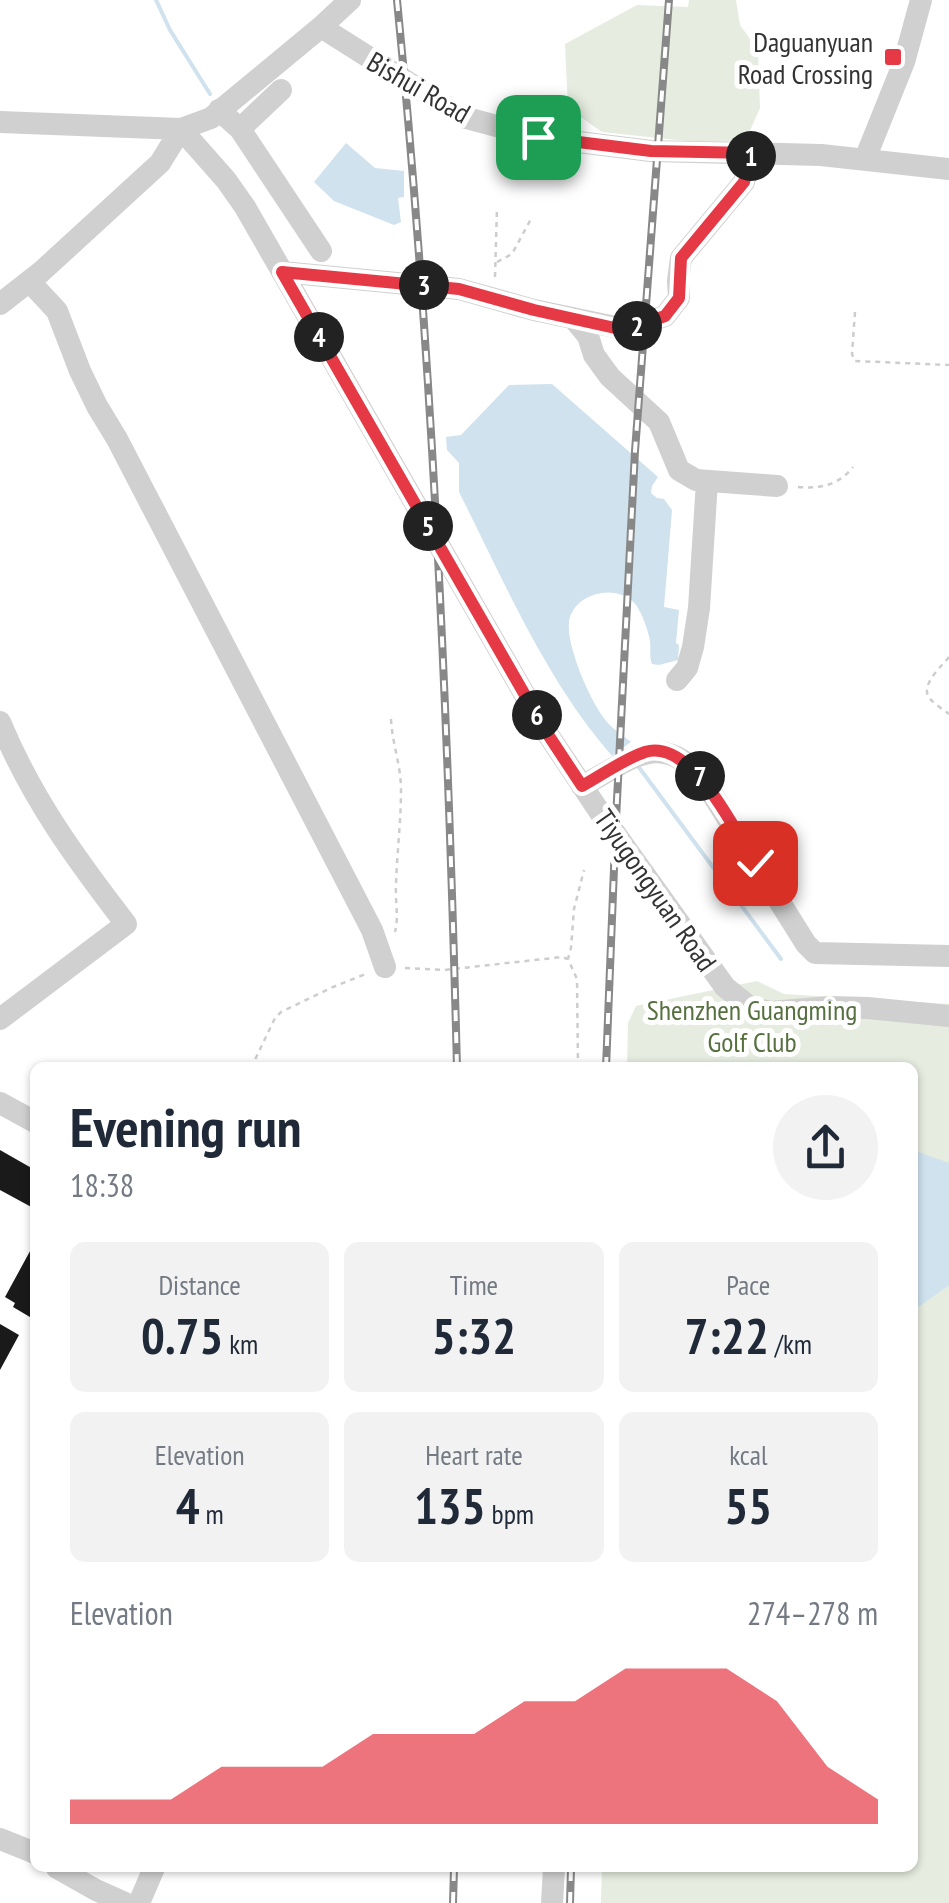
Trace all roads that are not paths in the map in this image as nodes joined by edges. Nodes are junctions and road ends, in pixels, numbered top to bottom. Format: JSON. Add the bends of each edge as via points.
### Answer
{"nodes":[{"id":1,"x":350,"y":0,"type":"edge"},
{"id":2,"x":921,"y":0,"type":"edge"},
{"id":3,"x":321,"y":27,"type":"junction"},
{"id":4,"x":281,"y":90,"type":"dead end"},
{"id":5,"x":219,"y":110,"type":"junction"},
{"id":6,"x":0,"y":122,"type":"edge"},
{"id":7,"x":181,"y":129,"type":"junction"},
{"id":8,"x":240,"y":129,"type":"junction"},
{"id":9,"x":752,"y":153,"type":"junction"},
{"id":10,"x":865,"y":159,"type":"junction"},
{"id":11,"x":949,"y":169,"type":"edge"},
{"id":12,"x":321,"y":251,"type":"dead end"},
{"id":13,"x":282,"y":272,"type":"junction"},
{"id":14,"x":30,"y":282,"type":"junction"},
{"id":15,"x":0,"y":304,"type":"edge"},
{"id":16,"x":574,"y":318,"type":"junction"},
{"id":17,"x":707,"y":481,"type":"junction"},
{"id":18,"x":776,"y":486,"type":"road end"},
{"id":19,"x":677,"y":680,"type":"dead end"},
{"id":20,"x":0,"y":722,"type":"edge"},
{"id":21,"x":582,"y":786,"type":"junction"},
{"id":22,"x":382,"y":956,"type":"road end"},
{"id":23,"x":949,"y":956,"type":"edge"},
{"id":24,"x":949,"y":1016,"type":"edge"},
{"id":25,"x":0,"y":1019,"type":"edge"},
{"id":26,"x":0,"y":1103,"type":"edge"},
{"id":27,"x":30,"y":1119,"type":"edge"},
{"id":28,"x":0,"y":1838,"type":"edge"},
{"id":29,"x":30,"y":1851,"type":"edge"},
{"id":30,"x":65,"y":1872,"type":"edge"},
{"id":31,"x":152,"y":1872,"type":"edge"},
{"id":32,"x":554,"y":1872,"type":"edge"},
{"id":33,"x":125,"y":1903,"type":"edge"},
{"id":34,"x":139,"y":1903,"type":"edge"},
{"id":35,"x":552,"y":1903,"type":"edge"}],
"edges":[{"from":1,"to":3,"type":"street"},
{"from":2,"to":10,"type":"street"},
{"from":3,"to":5,"type":"street"},
{"from":3,"to":9,"type":"street","name":"Bishui Road","via":[[463,117],[557,140]]},
{"from":4,"to":8,"type":"street"},
{"from":5,"to":7,"type":"street"},
{"from":5,"to":8,"type":"street"},
{"from":6,"to":7,"type":"street"},
{"from":7,"to":13,"type":"street","name":"Tiyugongyuan Road","via":[[236,192]]},
{"from":7,"to":14,"type":"street","via":[[160,163]]},
{"from":8,"to":12,"type":"street"},
{"from":9,"to":10,"type":"street","name":"Bishui Road"},
{"from":9,"to":16,"type":"street","via":[[744,182],[681,258],[679,298],[665,316],[631,328]]},
{"from":10,"to":11,"type":"street","name":"Bishui Road"},
{"from":13,"to":16,"type":"street","via":[[459,289]]},
{"from":13,"to":21,"type":"street","name":"Tiyugongyuan Road"},
{"from":14,"to":15,"type":"street"},
{"from":14,"to":22,"type":"street","via":[[57,311],[97,406]]},
{"from":16,"to":17,"type":"street","via":[[610,377],[659,422],[679,470]]},
{"from":17,"to":18,"type":"street"},
{"from":17,"to":19,"type":"street","via":[[698,608],[686,668]]},
{"from":20,"to":25,"type":"street","via":[[50,820],[126,924]]},
{"from":21,"to":23,"type":"street","via":[[633,759],[665,752],[696,771],[815,953]]},
{"from":21,"to":24,"type":"street","name":"Tiyugongyuan Road","via":[[724,987],[750,1007]]},
{"from":26,"to":27,"type":"street"},
{"from":28,"to":29,"type":"street"},
{"from":30,"to":33,"type":"street"},
{"from":31,"to":34,"type":"street"},
{"from":32,"to":35,"type":"street"}]}
